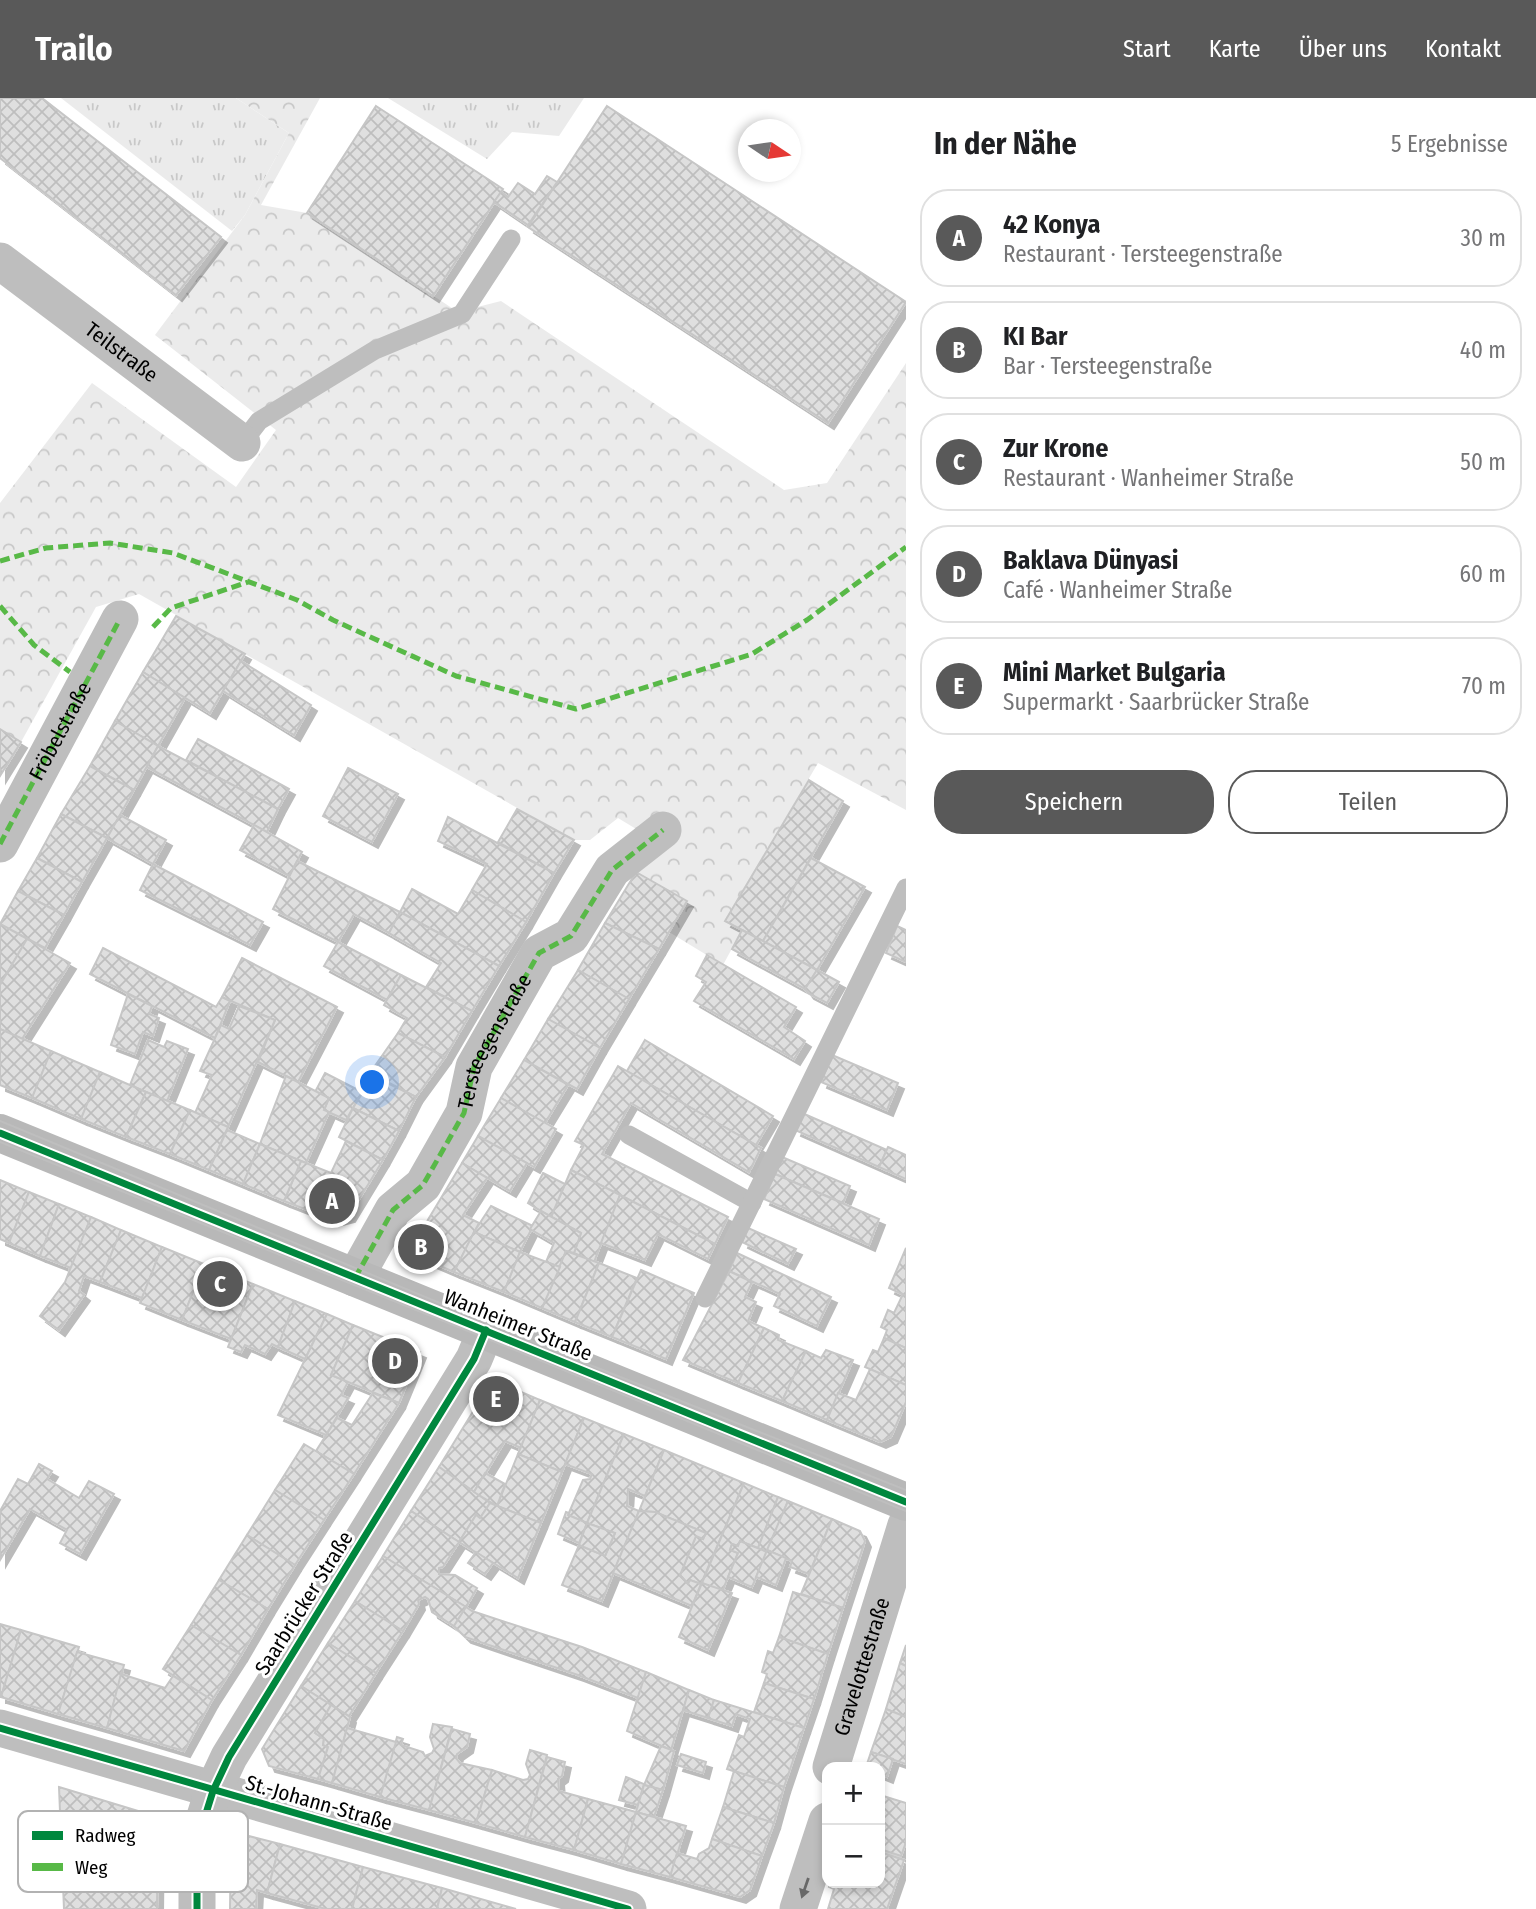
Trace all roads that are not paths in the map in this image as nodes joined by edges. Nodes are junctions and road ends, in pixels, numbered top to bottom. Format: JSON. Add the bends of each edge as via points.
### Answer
{"nodes":[{"id":1,"x":511,"y":239,"type":"dead end"},
{"id":2,"x":0,"y":261,"type":"edge"},
{"id":3,"x":242,"y":443,"type":"joint"},
{"id":4,"x":120,"y":619,"type":"dead end"},
{"id":5,"x":663,"y":830,"type":"dead end"},
{"id":6,"x":0,"y":844,"type":"edge"},
{"id":7,"x":906,"y":888,"type":"edge"},
{"id":8,"x":0,"y":1133,"type":"edge"},
{"id":9,"x":629,"y":1135,"type":"dead end"},
{"id":10,"x":752,"y":1203,"type":"junction"},
{"id":11,"x":355,"y":1278,"type":"junction"},
{"id":12,"x":705,"y":1298,"type":"dead end"},
{"id":13,"x":486,"y":1330,"type":"junction"},
{"id":14,"x":906,"y":1502,"type":"edge"},
{"id":15,"x":906,"y":1525,"type":"edge"},
{"id":16,"x":0,"y":1728,"type":"edge"},
{"id":17,"x":833,"y":1762,"type":"edge"},
{"id":18,"x":213,"y":1791,"type":"junction"},
{"id":19,"x":207,"y":1811,"type":"edge"},
{"id":20,"x":826,"y":1825,"type":"edge"},
{"id":21,"x":628,"y":1909,"type":"edge"},
{"id":22,"x":798,"y":1909,"type":"edge"}],
"edges":[{"from":1,"to":3,"type":"lane","via":[[462,314],[375,350],[260,421]]},
{"from":2,"to":3,"type":"street","name":"Teilstraße"},
{"from":4,"to":6,"type":"street","name":"Fröbelstraße"},
{"from":5,"to":11,"type":"street","name":"Tersteegenstraße","via":[[612,870],[571,936],[540,953],[474,1067],[464,1113],[423,1185],[393,1210]]},
{"from":7,"to":10,"type":"lane"},
{"from":8,"to":11,"type":"street","name":"Wanheimer Straße"},
{"from":9,"to":10,"type":"lane"},
{"from":10,"to":12,"type":"lane"},
{"from":11,"to":13,"type":"street","name":"Wanheimer Straße"},
{"from":13,"to":14,"type":"street","name":"Wanheimer Straße"},
{"from":13,"to":18,"type":"street","name":"Saarbrücker Straße","via":[[474,1359],[229,1756]]},
{"from":15,"to":17,"type":"street","name":"Gravelottestraße"},
{"from":16,"to":18,"type":"street","name":"St.-Johann-Straße"},
{"from":18,"to":19,"type":"street","name":"Saarbrücker Straße"},
{"from":18,"to":21,"type":"street","name":"St.-Johann-Straße"},
{"from":20,"to":22,"type":"street","one_way":true}]}
